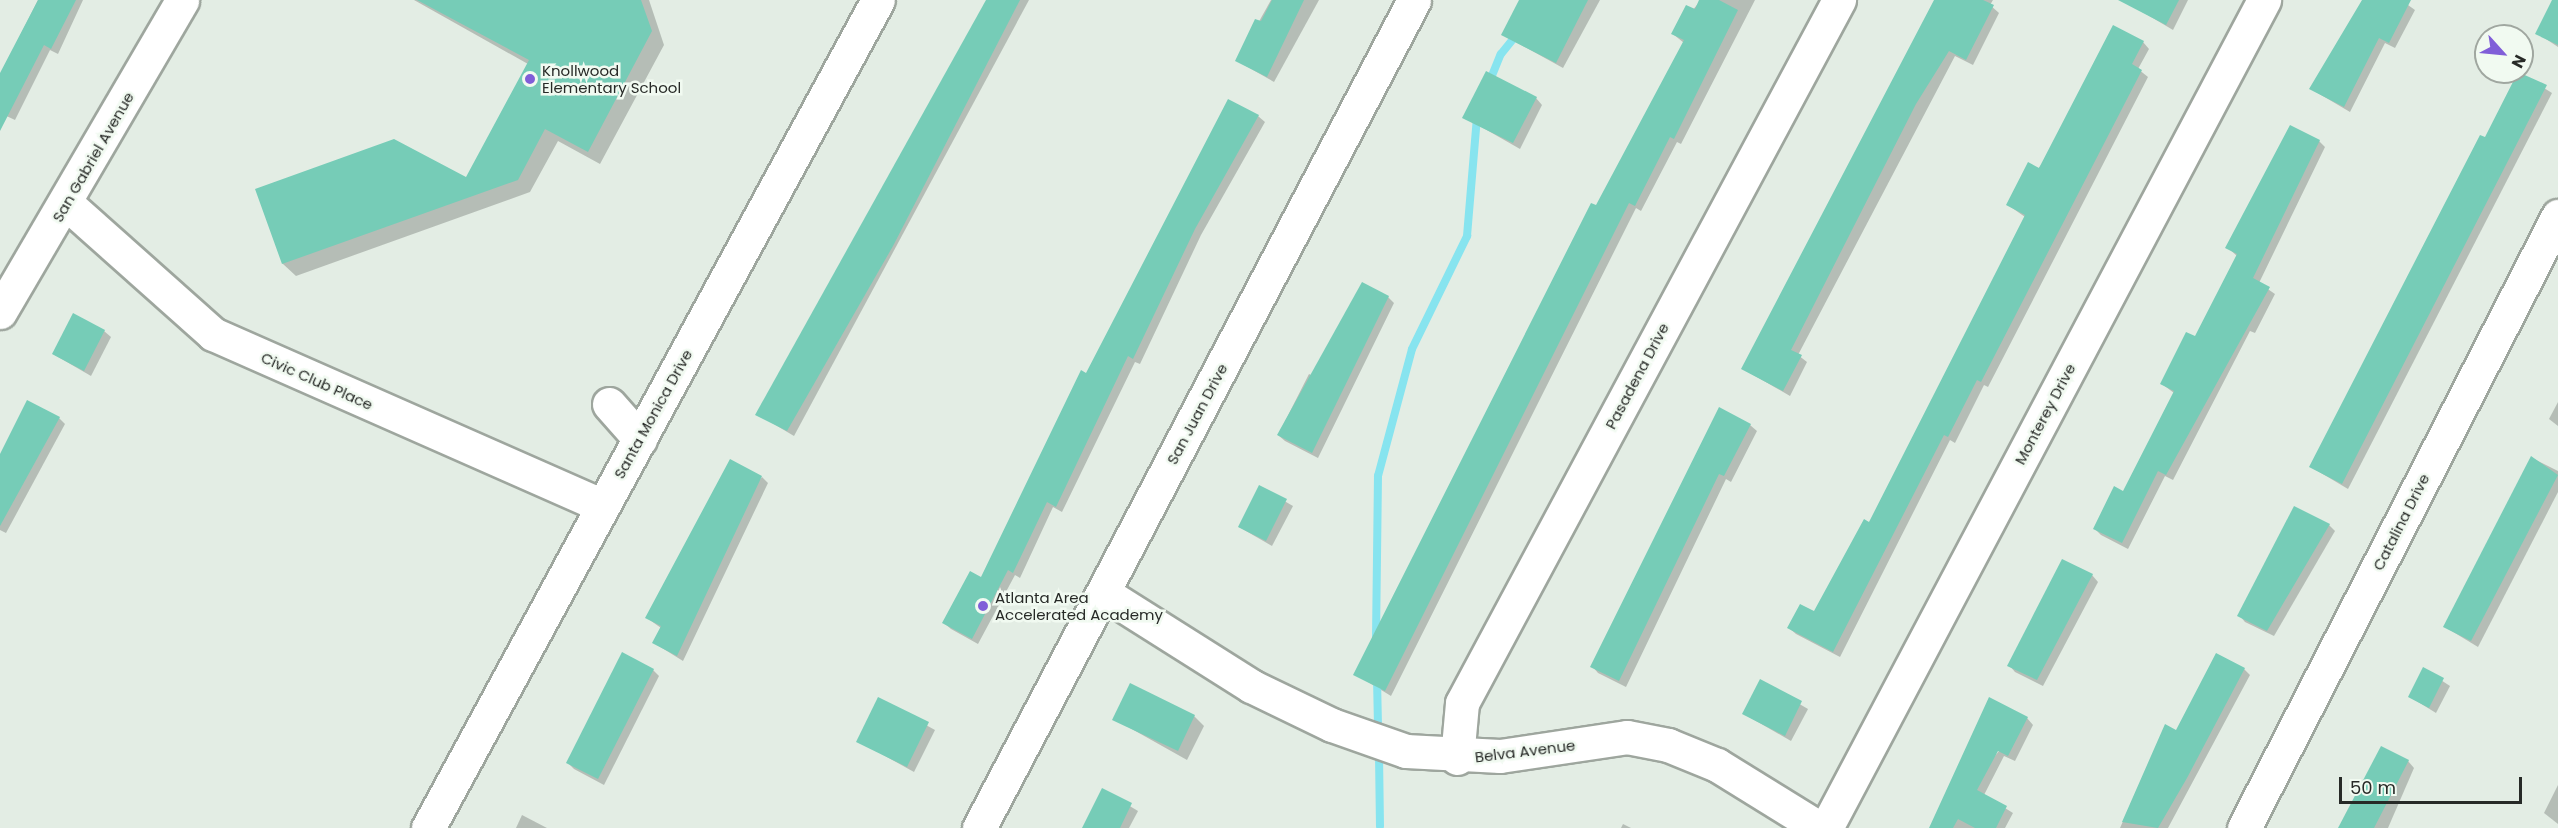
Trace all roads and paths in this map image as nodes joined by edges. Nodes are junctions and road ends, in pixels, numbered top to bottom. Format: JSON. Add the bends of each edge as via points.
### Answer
{"nodes":[{"id":1,"x":183,"y":0,"type":"edge"},
{"id":2,"x":878,"y":0,"type":"edge"},
{"id":3,"x":1414,"y":0,"type":"edge"},
{"id":4,"x":1839,"y":0,"type":"edge"},
{"id":5,"x":2264,"y":0,"type":"edge"},
{"id":6,"x":66,"y":203,"type":"junction"},
{"id":7,"x":2558,"y":216,"type":"edge"},
{"id":8,"x":0,"y":312,"type":"edge"},
{"id":9,"x":609,"y":404,"type":"dead end"},
{"id":10,"x":640,"y":439,"type":"junction"},
{"id":11,"x":603,"y":506,"type":"junction"},
{"id":12,"x":1104,"y":593,"type":"junction"},
{"id":13,"x":1456,"y":758,"type":"junction"},
{"id":14,"x":428,"y":828,"type":"edge"},
{"id":15,"x":979,"y":828,"type":"edge"},
{"id":16,"x":1819,"y":828,"type":"edge"},
{"id":17,"x":1826,"y":828,"type":"edge"},
{"id":18,"x":2244,"y":828,"type":"edge"}],
"edges":[{"from":1,"to":6,"type":"street","name":"San Gabriel Avenue"},
{"from":2,"to":10,"type":"street","name":"Santa Monica Drive"},
{"from":3,"to":12,"type":"street","name":"San Juan Drive"},
{"from":4,"to":13,"type":"street","name":"Pasadena Drive","via":[[1462,704]]},
{"from":5,"to":17,"type":"street","name":"Monterey Drive"},
{"from":6,"to":8,"type":"street","name":"San Gabriel Avenue"},
{"from":6,"to":11,"type":"street","name":"Civic Club Place","via":[[213,334]]},
{"from":7,"to":18,"type":"street","name":"Catalina Drive"},
{"from":9,"to":10,"type":"street"},
{"from":10,"to":11,"type":"street","name":"Santa Monica Drive"},
{"from":11,"to":14,"type":"street","name":"Santa Monica Drive"},
{"from":12,"to":13,"type":"street","name":"Belva Avenue","via":[[1251,686],[1332,725],[1406,751]]},
{"from":12,"to":15,"type":"street","name":"San Juan Drive"},
{"from":13,"to":16,"type":"street","name":"Belva Avenue","via":[[1627,737],[1668,745],[1717,765]]}]}
